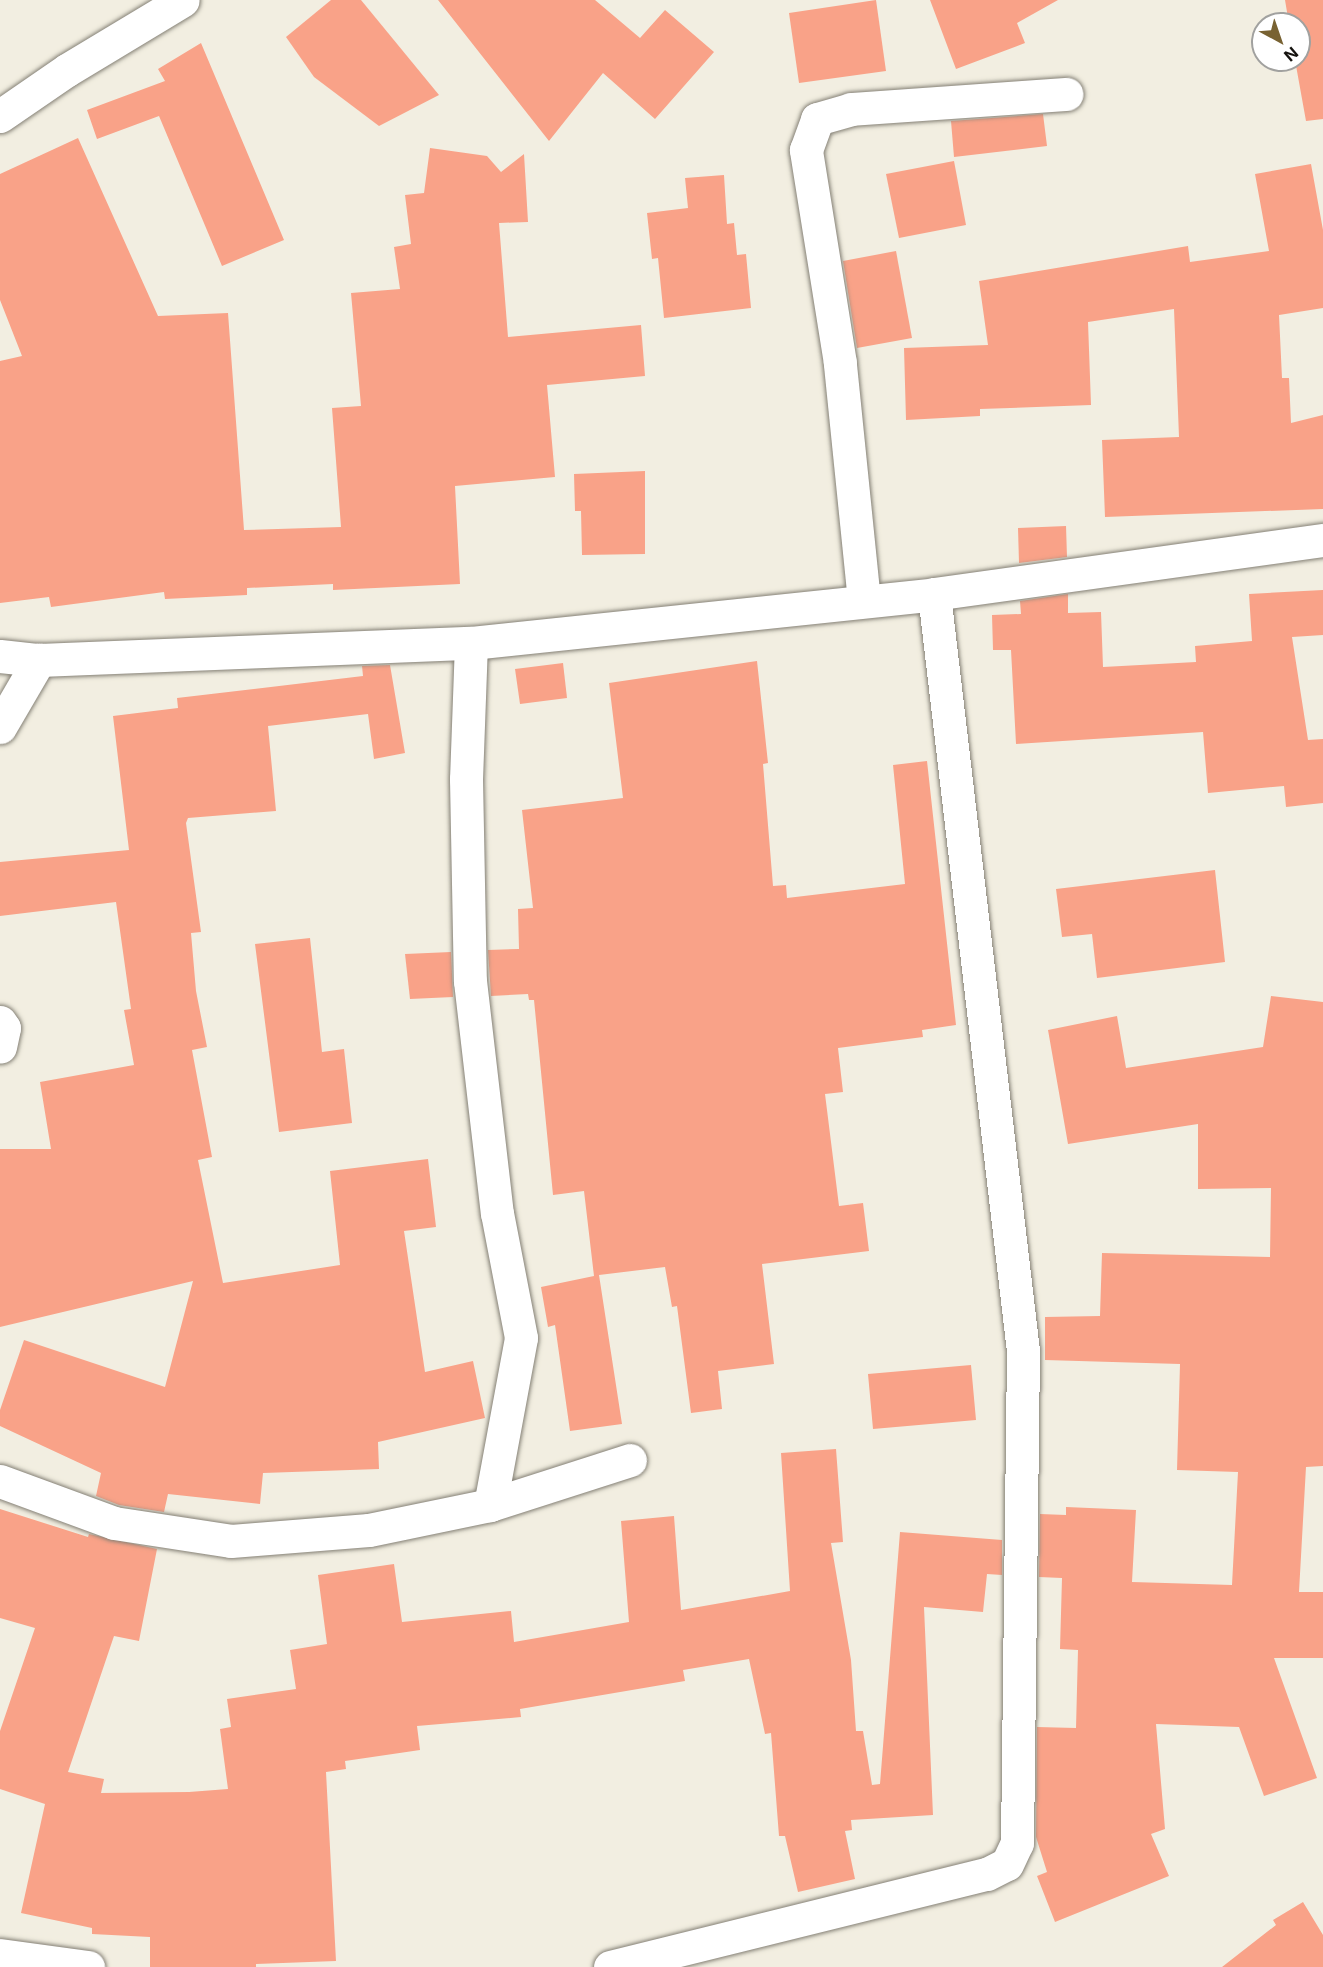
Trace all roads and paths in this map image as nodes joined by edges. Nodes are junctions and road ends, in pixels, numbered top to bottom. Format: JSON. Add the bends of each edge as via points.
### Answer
{"nodes":[{"id":1,"x":183,"y":0,"type":"edge"},
{"id":2,"x":1066,"y":94,"type":"dead end"},
{"id":3,"x":0,"y":116,"type":"edge"},
{"id":4,"x":1323,"y":540,"type":"edge"},
{"id":5,"x":933,"y":594,"type":"junction"},
{"id":6,"x":864,"y":601,"type":"junction"},
{"id":7,"x":471,"y":643,"type":"junction"},
{"id":8,"x":0,"y":656,"type":"edge"},
{"id":9,"x":39,"y":660,"type":"junction"},
{"id":10,"x":0,"y":727,"type":"edge"},
{"id":11,"x":0,"y":1022,"type":"edge"},
{"id":12,"x":0,"y":1047,"type":"edge"},
{"id":13,"x":630,"y":1460,"type":"dead end"},
{"id":14,"x":0,"y":1480,"type":"edge"},
{"id":15,"x":490,"y":1505,"type":"junction"},
{"id":16,"x":0,"y":1954,"type":"edge"},
{"id":17,"x":88,"y":1967,"type":"edge"},
{"id":18,"x":610,"y":1967,"type":"edge"}],
"edges":[{"from":1,"to":3,"type":"street"},
{"from":2,"to":6,"type":"street","via":[[851,109],[817,119],[806,150],[840,363]]},
{"from":4,"to":5,"type":"street"},
{"from":5,"to":6,"type":"street"},
{"from":5,"to":18,"type":"street","via":[[1023,1351],[1017,1843],[1007,1864],[987,1874]]},
{"from":6,"to":7,"type":"street"},
{"from":7,"to":9,"type":"street"},
{"from":7,"to":15,"type":"street","via":[[466,779],[470,981],[497,1213],[520,1338]]},
{"from":8,"to":9,"type":"street"},
{"from":9,"to":10,"type":"street"},
{"from":11,"to":12,"type":"street","via":[[4,1028]]},
{"from":13,"to":15,"type":"street"},
{"from":14,"to":15,"type":"street","via":[[114,1523],[231,1541],[369,1530]]},
{"from":16,"to":17,"type":"street"}]}
